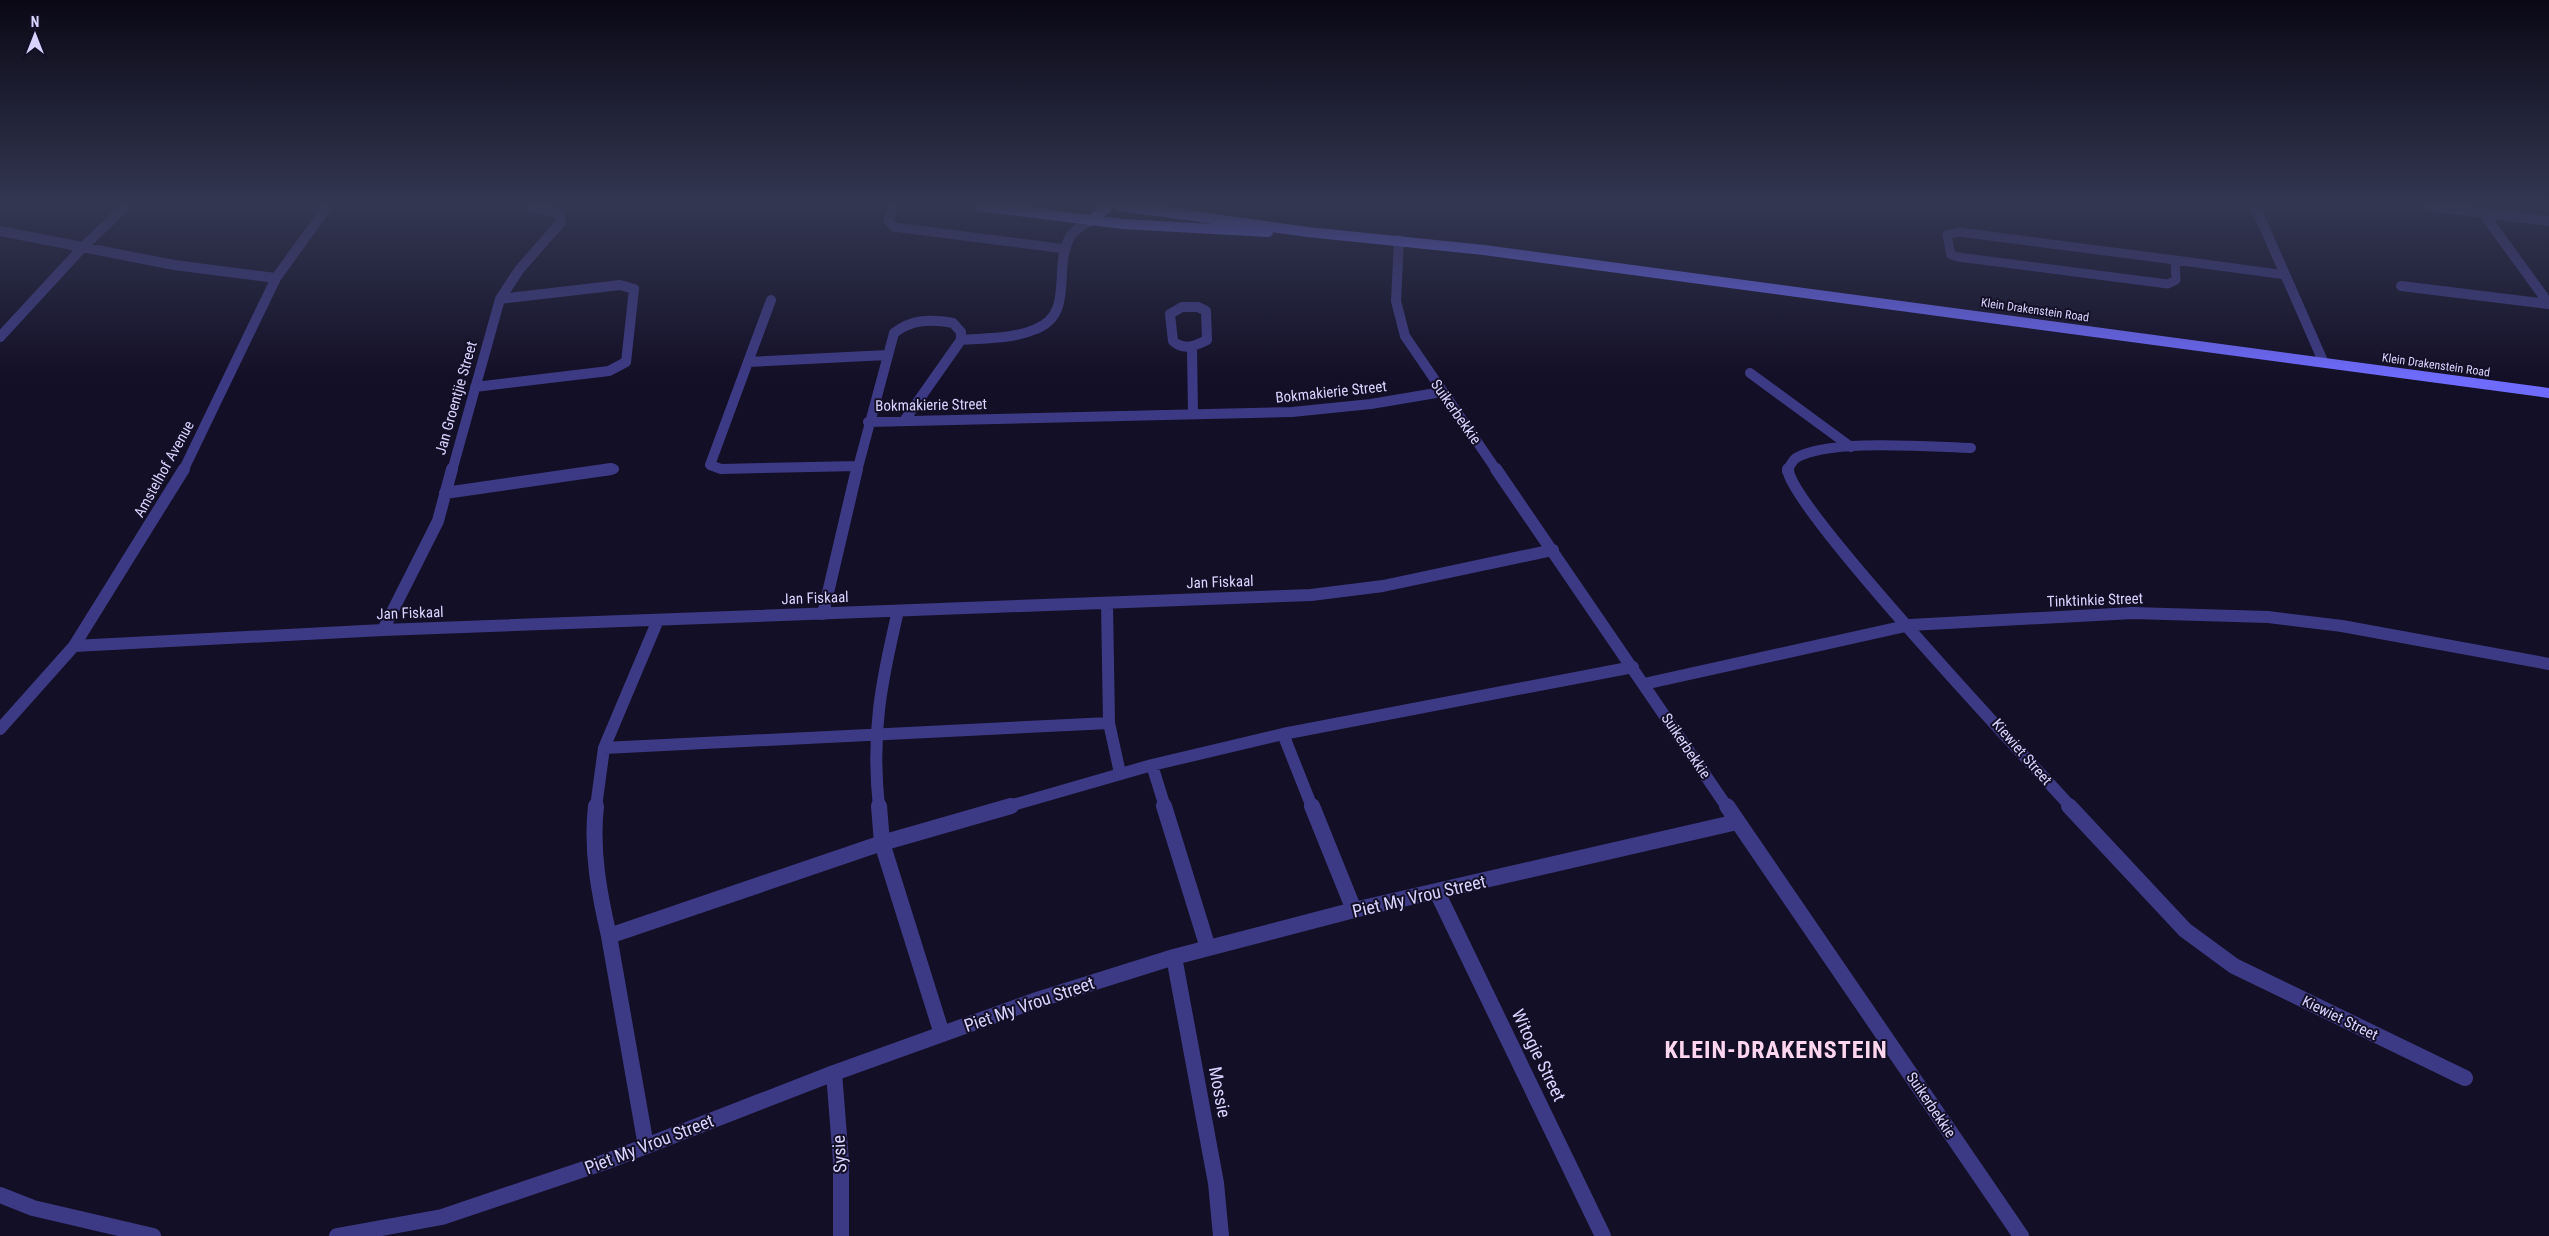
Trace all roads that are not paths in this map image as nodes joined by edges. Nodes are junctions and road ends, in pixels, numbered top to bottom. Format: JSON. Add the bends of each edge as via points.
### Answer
{"nodes":[{"id":1,"x":68,"y":264,"type":"edge"},
{"id":2,"x":167,"y":264,"type":"edge"},
{"id":3,"x":286,"y":264,"type":"edge"},
{"id":4,"x":525,"y":264,"type":"edge"},
{"id":5,"x":1064,"y":264,"type":"edge"},
{"id":6,"x":1398,"y":264,"type":"edge"},
{"id":7,"x":1580,"y":264,"type":"edge"},
{"id":8,"x":2010,"y":264,"type":"edge"},
{"id":9,"x":2175,"y":264,"type":"edge"},
{"id":10,"x":2202,"y":264,"type":"edge"},
{"id":11,"x":2281,"y":264,"type":"edge"},
{"id":12,"x":2519,"y":264,"type":"edge"},
{"id":13,"x":2286,"y":275,"type":"junction"},
{"id":14,"x":276,"y":278,"type":"junction"},
{"id":15,"x":2401,"y":286,"type":"dead end"},
{"id":16,"x":500,"y":299,"type":"junction"},
{"id":17,"x":770,"y":300,"type":"dead end"},
{"id":18,"x":2548,"y":304,"type":"edge"},
{"id":19,"x":0,"y":337,"type":"edge"},
{"id":20,"x":960,"y":340,"type":"junction"},
{"id":21,"x":1192,"y":347,"type":"junction"},
{"id":22,"x":887,"y":355,"type":"junction"},
{"id":23,"x":2322,"y":361,"type":"junction"},
{"id":24,"x":748,"y":362,"type":"junction"},
{"id":25,"x":1750,"y":373,"type":"dead end"},
{"id":26,"x":475,"y":388,"type":"junction"},
{"id":27,"x":1442,"y":392,"type":"junction"},
{"id":28,"x":2549,"y":393,"type":"edge"},
{"id":29,"x":1193,"y":414,"type":"junction"},
{"id":30,"x":904,"y":421,"type":"junction"},
{"id":31,"x":868,"y":422,"type":"junction"},
{"id":32,"x":1851,"y":447,"type":"junction"},
{"id":33,"x":1970,"y":448,"type":"dead end"},
{"id":34,"x":858,"y":466,"type":"junction"},
{"id":35,"x":614,"y":470,"type":"dead end"},
{"id":36,"x":445,"y":493,"type":"junction"},
{"id":37,"x":1553,"y":550,"type":"junction"},
{"id":38,"x":1107,"y":603,"type":"junction"},
{"id":39,"x":898,"y":611,"type":"junction"},
{"id":40,"x":823,"y":614,"type":"junction"},
{"id":41,"x":658,"y":620,"type":"junction"},
{"id":42,"x":1910,"y":625,"type":"junction"},
{"id":43,"x":383,"y":630,"type":"junction"},
{"id":44,"x":74,"y":646,"type":"junction"},
{"id":45,"x":2549,"y":664,"type":"edge"},
{"id":46,"x":1633,"y":667,"type":"junction"},
{"id":47,"x":1644,"y":684,"type":"junction"},
{"id":48,"x":1109,"y":723,"type":"junction"},
{"id":49,"x":0,"y":729,"type":"edge"},
{"id":50,"x":875,"y":733,"type":"junction"},
{"id":51,"x":1283,"y":734,"type":"junction"},
{"id":52,"x":604,"y":748,"type":"junction"},
{"id":53,"x":1152,"y":764,"type":"junction"},
{"id":54,"x":1120,"y":773,"type":"junction"},
{"id":55,"x":1737,"y":822,"type":"junction"},
{"id":56,"x":882,"y":843,"type":"junction"},
{"id":57,"x":1437,"y":892,"type":"junction"},
{"id":58,"x":1354,"y":910,"type":"junction"},
{"id":59,"x":609,"y":936,"type":"junction"},
{"id":60,"x":1208,"y":948,"type":"junction"},
{"id":61,"x":1174,"y":957,"type":"junction"},
{"id":62,"x":942,"y":1034,"type":"junction"},
{"id":63,"x":834,"y":1072,"type":"junction"},
{"id":64,"x":2465,"y":1078,"type":"dead end"},
{"id":65,"x":646,"y":1146,"type":"junction"},
{"id":66,"x":0,"y":1195,"type":"edge"},
{"id":67,"x":153,"y":1236,"type":"edge"},
{"id":68,"x":337,"y":1236,"type":"edge"},
{"id":69,"x":841,"y":1236,"type":"edge"},
{"id":70,"x":1221,"y":1236,"type":"edge"},
{"id":71,"x":1602,"y":1236,"type":"edge"},
{"id":72,"x":2021,"y":1236,"type":"edge"}],
"edges":[{"from":1,"to":19,"type":"street"},
{"from":2,"to":14,"type":"street"},
{"from":3,"to":14,"type":"street","name":"Amstelhof Avenue"},
{"from":4,"to":16,"type":"street","name":"Jan Groentjie Street"},
{"from":5,"to":20,"type":"street","via":[[1057,313],[1052,321],[1032,331]]},
{"from":6,"to":27,"type":"street","name":"Suikerbekkie","via":[[1398,318],[1405,336]]},
{"from":7,"to":23,"type":"main road","name":"Klein Drakenstein Road"},
{"from":8,"to":9,"type":"lane","via":[[2168,284],[2176,280]]},
{"from":10,"to":13,"type":"lane"},
{"from":11,"to":13,"type":"street"},
{"from":12,"to":18,"type":"street"},
{"from":13,"to":23,"type":"street"},
{"from":14,"to":44,"type":"street","name":"Amstelhof Avenue","via":[[186,466]]},
{"from":15,"to":18,"type":"street"},
{"from":16,"to":26,"type":"street","name":"Jan Groentjie Street"},
{"from":16,"to":26,"type":"street","via":[[632,286],[626,362],[609,371]]},
{"from":17,"to":24,"type":"street"},
{"from":20,"to":22,"type":"street","via":[[961,332],[953,323],[914,322],[894,333]]},
{"from":20,"to":30,"type":"street"},
{"from":21,"to":21,"type":"street","via":[[1207,340],[1206,311],[1199,306],[1180,307],[1170,314],[1173,341],[1180,346]]},
{"from":21,"to":29,"type":"street"},
{"from":22,"to":24,"type":"street"},
{"from":22,"to":31,"type":"street"},
{"from":23,"to":28,"type":"main road","name":"Klein Drakenstein Road"},
{"from":24,"to":34,"type":"street","via":[[710,464],[713,468]]},
{"from":25,"to":32,"type":"street"},
{"from":26,"to":36,"type":"street","name":"Jan Groentjie Street"},
{"from":27,"to":29,"type":"street","name":"Bokmakierie Street","via":[[1326,410]]},
{"from":27,"to":37,"type":"street","name":"Suikerbekkie"},
{"from":29,"to":30,"type":"street","name":"Bokmakierie Street"},
{"from":30,"to":31,"type":"street","name":"Bokmakierie Street"},
{"from":31,"to":34,"type":"street","name":"Bokmakierie Street"},
{"from":32,"to":33,"type":"street","name":"Kiewiet Street"},
{"from":32,"to":42,"type":"street","name":"Kiewiet Street","via":[[1798,457],[1788,471],[1793,485],[1837,546]]},
{"from":34,"to":40,"type":"street","name":"Bokmakierie Street"},
{"from":35,"to":36,"type":"street"},
{"from":36,"to":43,"type":"street","name":"Jan Groentjie Street","via":[[431,536]]},
{"from":37,"to":38,"type":"street","name":"Jan Fiskaal","via":[[1347,591]]},
{"from":37,"to":46,"type":"street","name":"Suikerbekkie"},
{"from":38,"to":39,"type":"street","name":"Jan Fiskaal"},
{"from":38,"to":48,"type":"street"},
{"from":39,"to":40,"type":"street","name":"Jan Fiskaal"},
{"from":39,"to":50,"type":"street","via":[[885,665]]},
{"from":40,"to":41,"type":"street","name":"Jan Fiskaal"},
{"from":41,"to":43,"type":"street","name":"Jan Fiskaal"},
{"from":41,"to":52,"type":"street"},
{"from":42,"to":45,"type":"street","name":"Tinktinkie Street","via":[[2133,613],[2268,617],[2342,626]]},
{"from":42,"to":47,"type":"street","name":"Tinktinkie Street"},
{"from":42,"to":64,"type":"street","name":"Kiewiet Street","via":[[2184,930],[2234,966]]},
{"from":43,"to":44,"type":"street","name":"Jan Fiskaal"},
{"from":44,"to":49,"type":"street","name":"Amstelhof Avenue"},
{"from":46,"to":47,"type":"street","name":"Suikerbekkie"},
{"from":46,"to":51,"type":"street"},
{"from":47,"to":55,"type":"street","name":"Suikerbekkie"},
{"from":48,"to":50,"type":"street"},
{"from":48,"to":54,"type":"street"},
{"from":50,"to":52,"type":"street"},
{"from":50,"to":56,"type":"street"},
{"from":51,"to":53,"type":"street"},
{"from":51,"to":58,"type":"street"},
{"from":52,"to":59,"type":"street","via":[[594,822],[597,885]]},
{"from":53,"to":54,"type":"street"},
{"from":53,"to":60,"type":"street"},
{"from":54,"to":56,"type":"street"},
{"from":55,"to":57,"type":"street","name":"Piet My Vrou Street"},
{"from":55,"to":72,"type":"street","name":"Suikerbekkie"},
{"from":56,"to":59,"type":"street"},
{"from":56,"to":62,"type":"street"},
{"from":57,"to":58,"type":"street","name":"Piet My Vrou Street"},
{"from":57,"to":71,"type":"street","name":"Witogie Street"},
{"from":58,"to":60,"type":"street","name":"Piet My Vrou Street"},
{"from":59,"to":65,"type":"street"},
{"from":60,"to":61,"type":"street","name":"Piet My Vrou Street"},
{"from":61,"to":62,"type":"street","name":"Piet My Vrou Street"},
{"from":61,"to":70,"type":"street","name":"Mossie","via":[[1216,1183]]},
{"from":62,"to":63,"type":"street","name":"Piet My Vrou Street"},
{"from":63,"to":65,"type":"street","name":"Piet My Vrou Street"},
{"from":63,"to":69,"type":"street","name":"Sysie","via":[[841,1161]]},
{"from":65,"to":68,"type":"street","name":"Piet My Vrou Street","via":[[442,1217]]},
{"from":66,"to":67,"type":"street","via":[[33,1208]]}]}
